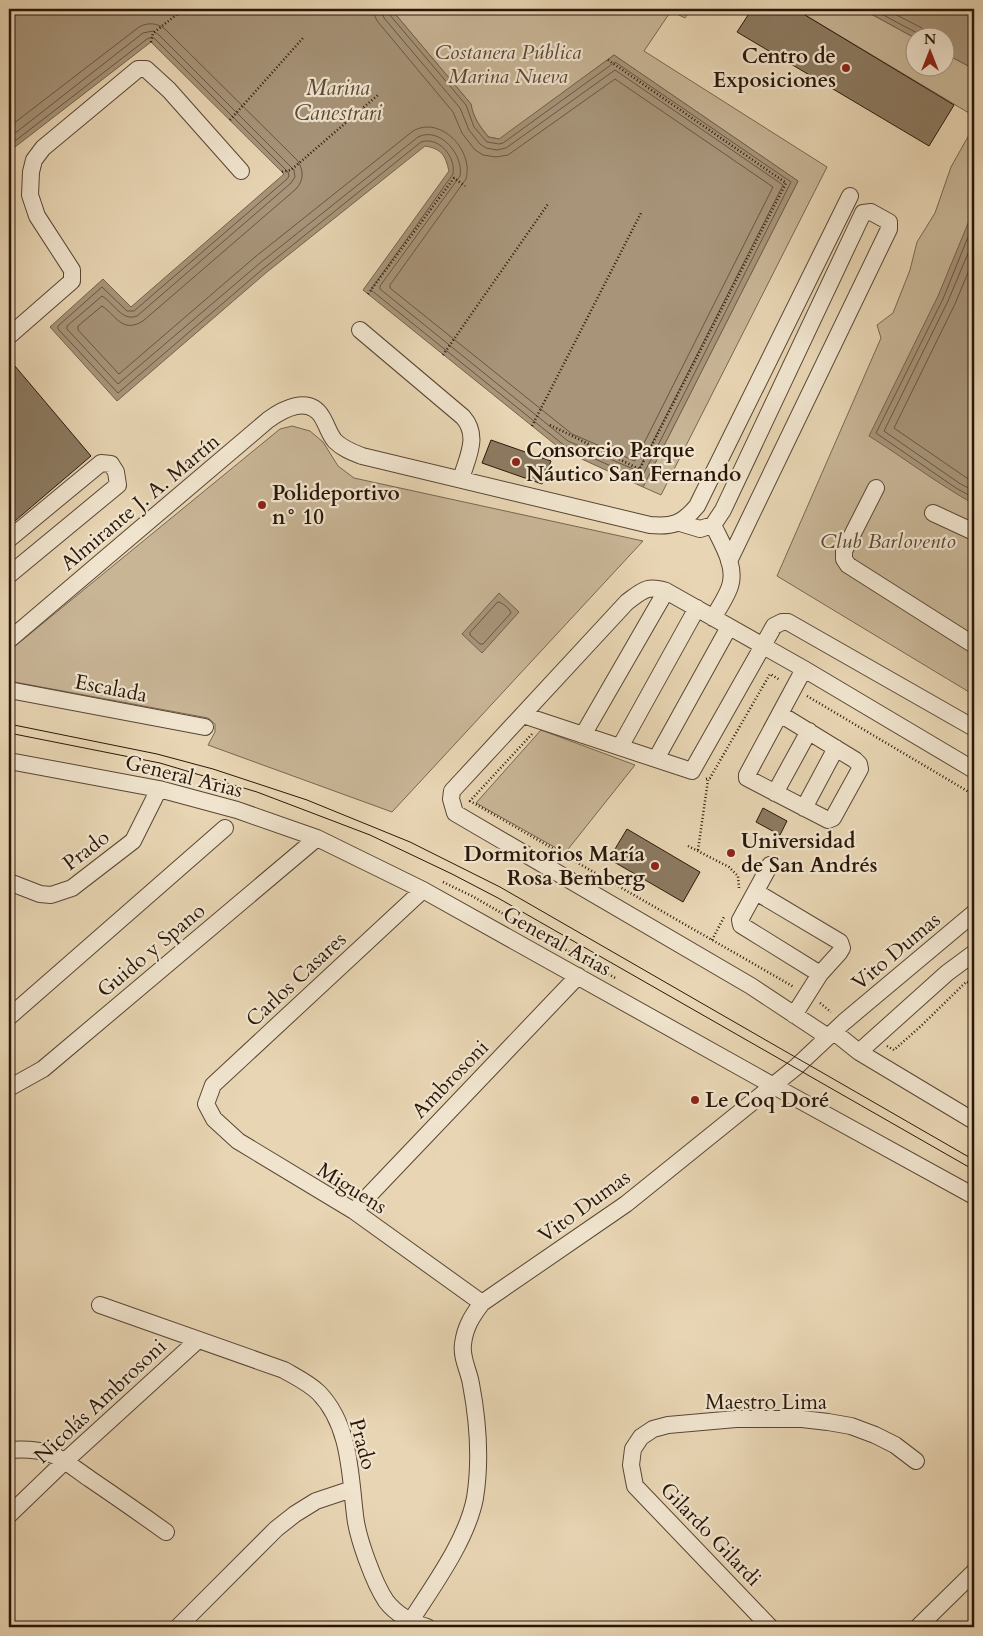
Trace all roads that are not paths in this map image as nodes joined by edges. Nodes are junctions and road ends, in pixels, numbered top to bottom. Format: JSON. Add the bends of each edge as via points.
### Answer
{"nodes":[{"id":1,"x":241,"y":171,"type":"dead end"},
{"id":2,"x":850,"y":196,"type":"dead end"},
{"id":3,"x":360,"y":330,"type":"dead end"},
{"id":4,"x":9,"y":336,"type":"edge"},
{"id":5,"x":461,"y":479,"type":"junction"},
{"id":6,"x":876,"y":488,"type":"dead end"},
{"id":7,"x":933,"y":513,"type":"dead end"},
{"id":8,"x":680,"y":523,"type":"junction"},
{"id":9,"x":713,"y":525,"type":"junction"},
{"id":10,"x":974,"y":532,"type":"edge"},
{"id":11,"x":9,"y":539,"type":"edge"},
{"id":12,"x":729,"y":561,"type":"junction"},
{"id":13,"x":9,"y":575,"type":"edge"},
{"id":14,"x":666,"y":591,"type":"junction"},
{"id":15,"x":627,"y":602,"type":"junction"},
{"id":16,"x":697,"y":608,"type":"junction"},
{"id":17,"x":651,"y":618,"type":"junction"},
{"id":18,"x":713,"y":618,"type":"junction"},
{"id":19,"x":729,"y":626,"type":"junction"},
{"id":20,"x":9,"y":640,"type":"edge"},
{"id":21,"x":974,"y":644,"type":"edge"},
{"id":22,"x":762,"y":645,"type":"junction"},
{"id":23,"x":804,"y":669,"type":"junction"},
{"id":24,"x":9,"y":690,"type":"edge"},
{"id":25,"x":780,"y":714,"type":"junction"},
{"id":26,"x":523,"y":715,"type":"junction"},
{"id":27,"x":205,"y":727,"type":"dead end"},
{"id":28,"x":974,"y":728,"type":"edge"},
{"id":29,"x":809,"y":731,"type":"junction"},
{"id":30,"x":583,"y":735,"type":"junction"},
{"id":31,"x":620,"y":747,"type":"junction"},
{"id":32,"x":836,"y":748,"type":"junction"},
{"id":33,"x":656,"y":759,"type":"junction"},
{"id":34,"x":9,"y":761,"type":"edge"},
{"id":35,"x":974,"y":770,"type":"edge"},
{"id":36,"x":159,"y":789,"type":"junction"},
{"id":37,"x":775,"y":793,"type":"junction"},
{"id":38,"x":804,"y":808,"type":"junction"},
{"id":39,"x":225,"y":828,"type":"dead end"},
{"id":40,"x":317,"y":838,"type":"junction"},
{"id":41,"x":770,"y":865,"type":"dead end"},
{"id":42,"x":9,"y":882,"type":"edge"},
{"id":43,"x":423,"y":890,"type":"junction"},
{"id":44,"x":756,"y":892,"type":"junction"},
{"id":45,"x":974,"y":913,"type":"edge"},
{"id":46,"x":974,"y":953,"type":"edge"},
{"id":47,"x":820,"y":974,"type":"junction"},
{"id":48,"x":578,"y":976,"type":"junction"},
{"id":49,"x":794,"y":1014,"type":"junction"},
{"id":50,"x":9,"y":1017,"type":"edge"},
{"id":51,"x":836,"y":1031,"type":"junction"},
{"id":52,"x":859,"y":1052,"type":"junction"},
{"id":53,"x":772,"y":1085,"type":"junction"},
{"id":54,"x":9,"y":1088,"type":"edge"},
{"id":55,"x":206,"y":1104,"type":"joint"},
{"id":56,"x":974,"y":1121,"type":"edge"},
{"id":57,"x":974,"y":1196,"type":"edge"},
{"id":58,"x":354,"y":1211,"type":"junction"},
{"id":59,"x":482,"y":1303,"type":"junction"},
{"id":60,"x":100,"y":1305,"type":"dead end"},
{"id":61,"x":198,"y":1340,"type":"junction"},
{"id":62,"x":9,"y":1450,"type":"edge"},
{"id":63,"x":916,"y":1461,"type":"dead end"},
{"id":64,"x":64,"y":1462,"type":"junction"},
{"id":65,"x":631,"y":1465,"type":"joint"},
{"id":66,"x":352,"y":1489,"type":"junction"},
{"id":67,"x":9,"y":1515,"type":"edge"},
{"id":68,"x":166,"y":1532,"type":"dead end"},
{"id":69,"x":974,"y":1572,"type":"edge"},
{"id":70,"x":408,"y":1625,"type":"edge"},
{"id":71,"x":178,"y":1627,"type":"edge"},
{"id":72,"x":427,"y":1627,"type":"edge"},
{"id":73,"x":770,"y":1627,"type":"edge"},
{"id":74,"x":918,"y":1627,"type":"edge"}],
"edges":[{"from":1,"to":4,"type":"street","via":[[169,90],[146,69],[138,69],[43,148],[34,160],[30,195],[37,216],[72,270],[72,281]]},
{"from":2,"to":8,"type":"street","via":[[697,506]]},
{"from":3,"to":5,"type":"street","via":[[469,423],[472,441]]},
{"from":5,"to":8,"type":"street","via":[[650,524],[666,526]]},
{"from":5,"to":20,"type":"street","name":"Almirante J. A. Martín","via":[[349,452],[334,439],[321,415],[313,408],[303,405],[291,407],[268,420]]},
{"from":6,"to":21,"type":"street","via":[[844,551],[844,559],[848,565]]},
{"from":7,"to":10,"type":"street"},
{"from":8,"to":9,"type":"street","via":[[700,529]]},
{"from":9,"to":12,"type":"street"},
{"from":9,"to":12,"type":"street","via":[[863,214],[871,212],[890,222],[890,228]]},
{"from":11,"to":13,"type":"street","via":[[102,463],[111,464],[118,485]]},
{"from":12,"to":18,"type":"street","via":[[732,578],[729,590]]},
{"from":14,"to":15,"type":"street","via":[[644,589]]},
{"from":14,"to":16,"type":"street"},
{"from":14,"to":17,"type":"street"},
{"from":15,"to":17,"type":"street"},
{"from":15,"to":26,"type":"street"},
{"from":16,"to":18,"type":"street"},
{"from":16,"to":31,"type":"street"},
{"from":17,"to":30,"type":"street"},
{"from":18,"to":19,"type":"street"},
{"from":19,"to":22,"type":"street"},
{"from":19,"to":33,"type":"street"},
{"from":22,"to":23,"type":"street"},
{"from":22,"to":28,"type":"street","via":[[774,626],[788,622]]},
{"from":22,"to":33,"type":"street","via":[[692,771]]},
{"from":23,"to":25,"type":"street"},
{"from":23,"to":35,"type":"street"},
{"from":24,"to":27,"type":"street","name":"Escalada"},
{"from":25,"to":29,"type":"street"},
{"from":25,"to":37,"type":"street","via":[[747,775],[747,778]]},
{"from":26,"to":30,"type":"street"},
{"from":26,"to":49,"type":"street","via":[[452,792],[455,812]]},
{"from":29,"to":32,"type":"street"},
{"from":29,"to":37,"type":"street"},
{"from":30,"to":31,"type":"street"},
{"from":31,"to":33,"type":"street"},
{"from":32,"to":38,"type":"street"},
{"from":32,"to":38,"type":"street","via":[[855,760],[860,769],[833,818],[828,820]]},
{"from":34,"to":36,"type":"street","name":"General Arias"},
{"from":36,"to":40,"type":"street","name":"General Arias","via":[[237,810]]},
{"from":36,"to":42,"type":"street","name":"Prado","via":[[133,841],[72,888],[51,895],[40,894]]},
{"from":37,"to":38,"type":"street"},
{"from":39,"to":50,"type":"street"},
{"from":40,"to":43,"type":"street","name":"General Arias"},
{"from":40,"to":54,"type":"street","name":"Guido y Spano","via":[[43,1069]]},
{"from":41,"to":44,"type":"street"},
{"from":43,"to":48,"type":"street","name":"General Arias"},
{"from":43,"to":55,"type":"street","name":"Carlos Casares","via":[[212,1086]]},
{"from":44,"to":47,"type":"street","via":[[740,920],[741,925]]},
{"from":44,"to":47,"type":"street","via":[[840,942],[842,948],[839,953]]},
{"from":45,"to":51,"type":"street","name":"Vito Dumas"},
{"from":46,"to":52,"type":"street"},
{"from":47,"to":49,"type":"street"},
{"from":48,"to":53,"type":"street","name":"General Arias"},
{"from":48,"to":58,"type":"street","name":"Ambrosoni"},
{"from":49,"to":51,"type":"street"},
{"from":51,"to":52,"type":"street"},
{"from":51,"to":53,"type":"street","name":"Vito Dumas"},
{"from":52,"to":56,"type":"street"},
{"from":53,"to":57,"type":"street","name":"General Arias"},
{"from":53,"to":59,"type":"street","name":"Vito Dumas","via":[[626,1204]]},
{"from":55,"to":58,"type":"street","name":"Miguens","via":[[214,1119],[238,1141]]},
{"from":58,"to":59,"type":"street","name":"Miguens"},
{"from":59,"to":70,"type":"street","name":"Vito Dumas","via":[[471,1317],[462,1346],[477,1426],[479,1452],[475,1500],[451,1558]]},
{"from":60,"to":61,"type":"street","name":"Prado"},
{"from":61,"to":64,"type":"street","name":"Nicolás Ambrosoni"},
{"from":61,"to":66,"type":"street","name":"Prado","via":[[284,1370],[319,1394],[334,1414],[344,1439]]},
{"from":62,"to":64,"type":"street","via":[[38,1451]]},
{"from":63,"to":65,"type":"street","name":"Maestro Lima","via":[[895,1445],[851,1426],[802,1419],[736,1419],[653,1429],[641,1437],[633,1449]]},
{"from":64,"to":67,"type":"street","name":"Nicolás Ambrosoni"},
{"from":64,"to":68,"type":"street"},
{"from":65,"to":73,"type":"street","name":"Gilardo Gilardi","via":[[635,1486]]},
{"from":66,"to":70,"type":"street","name":"Prado","via":[[355,1518],[373,1575],[387,1602]]},
{"from":66,"to":71,"type":"street","via":[[316,1501],[276,1529]]},
{"from":69,"to":74,"type":"street"},
{"from":70,"to":72,"type":"street","name":"Prado"}]}
